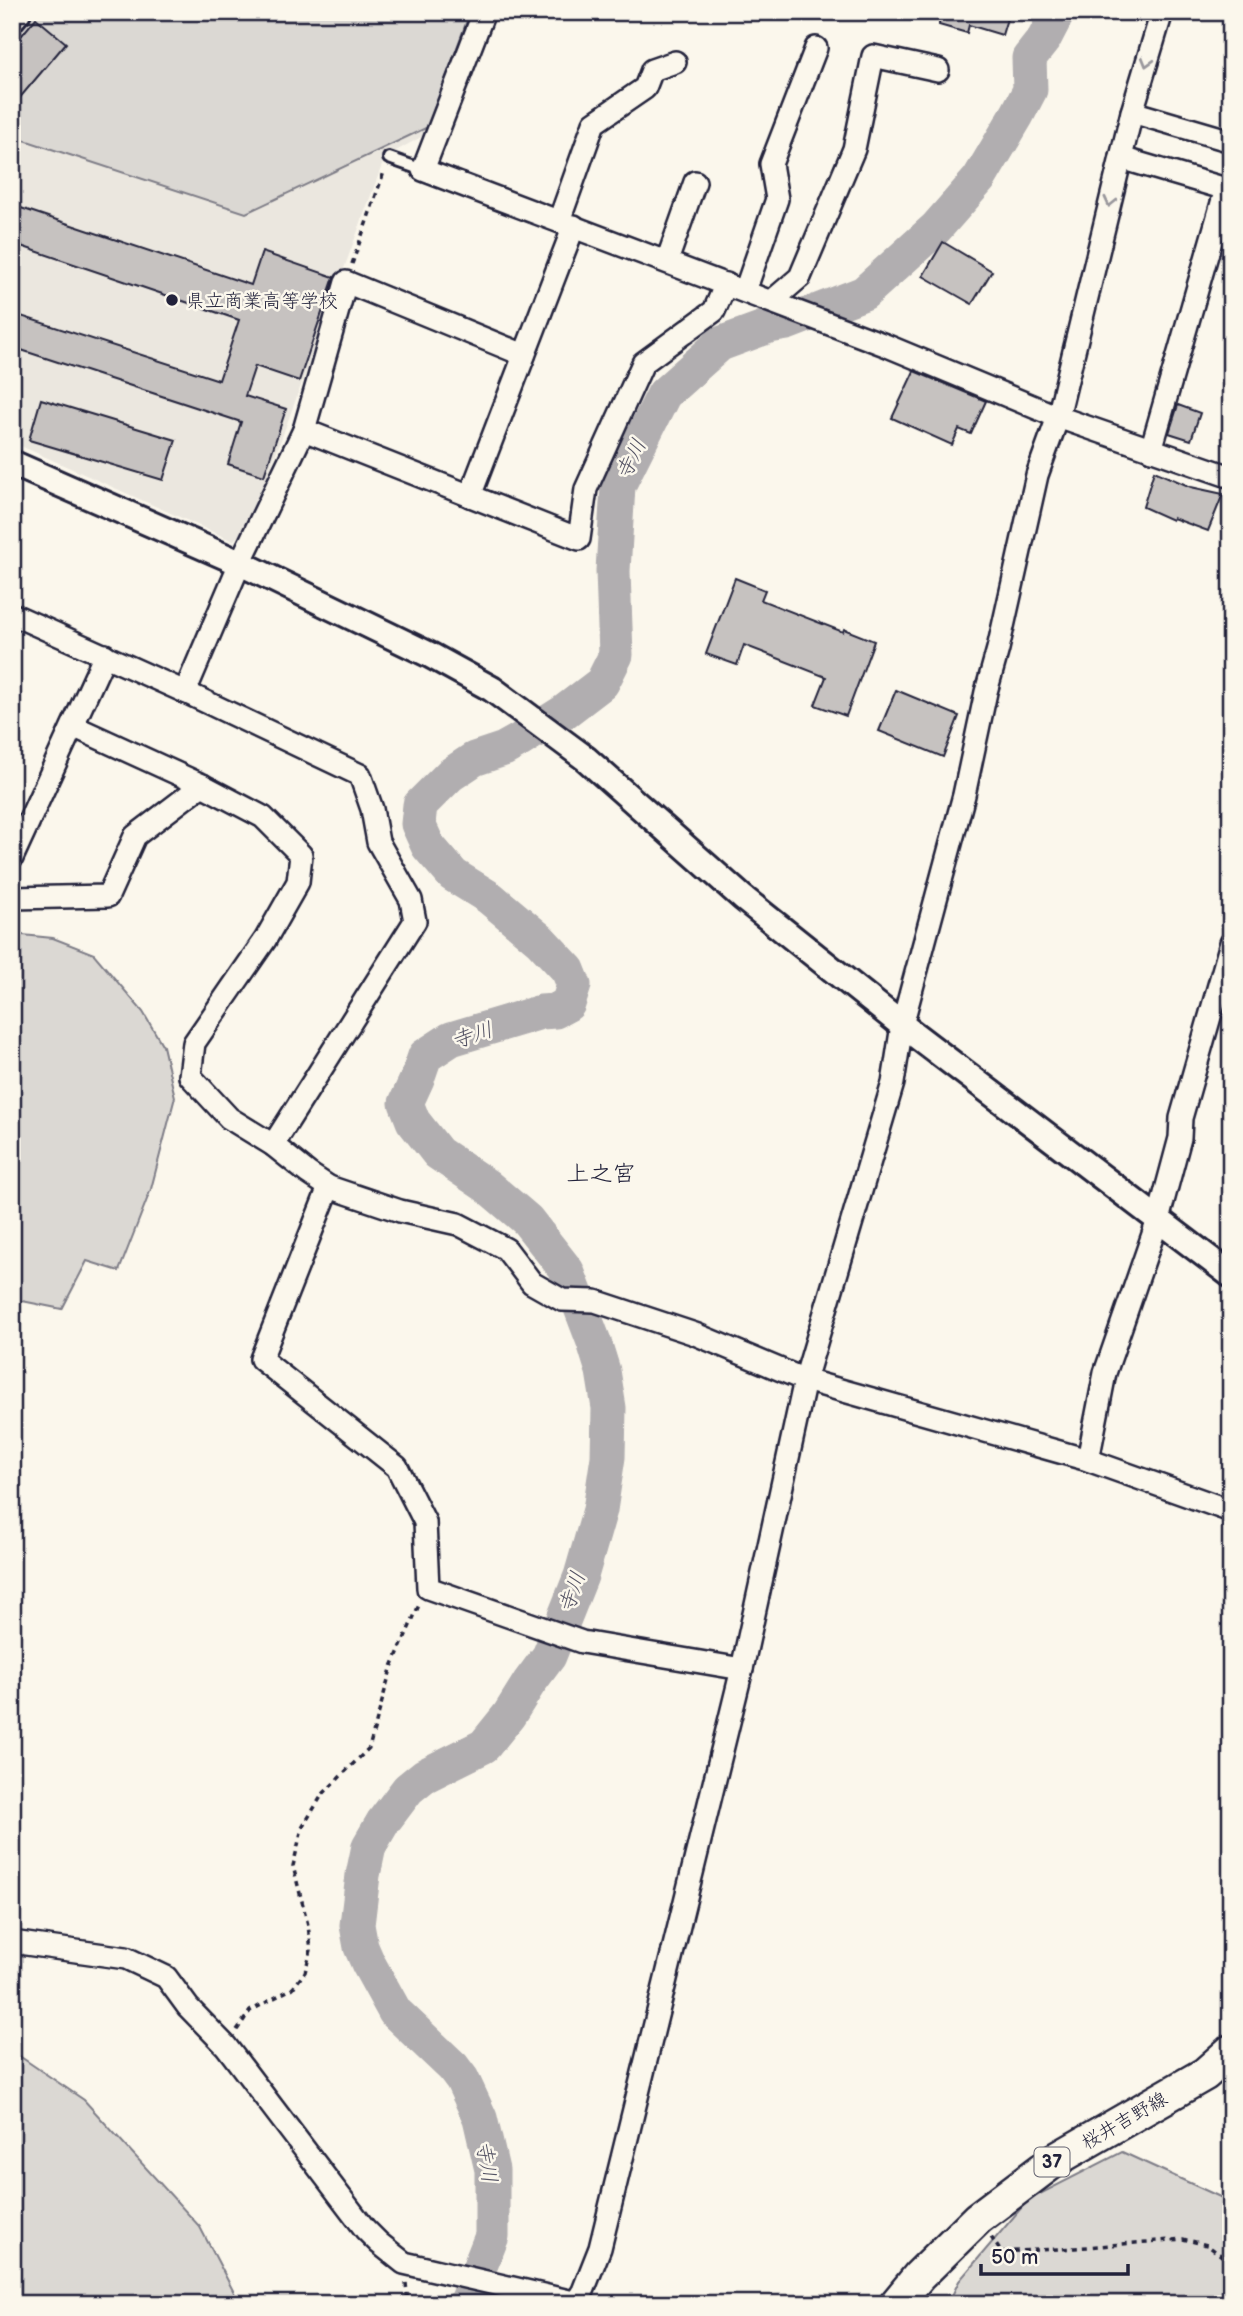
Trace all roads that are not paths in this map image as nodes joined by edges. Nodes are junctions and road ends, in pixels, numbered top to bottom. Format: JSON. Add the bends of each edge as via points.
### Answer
{"nodes":[{"id":1,"x":18,"y":12,"type":"edge"},
{"id":2,"x":484,"y":12,"type":"edge"},
{"id":3,"x":1161,"y":12,"type":"edge"},
{"id":4,"x":12,"y":19,"type":"edge"},
{"id":5,"x":816,"y":48,"type":"dead end"},
{"id":6,"x":675,"y":62,"type":"dead end"},
{"id":7,"x":938,"y":70,"type":"dead end"},
{"id":8,"x":1132,"y":112,"type":"junction"},
{"id":9,"x":1231,"y":141,"type":"edge"},
{"id":10,"x":389,"y":158,"type":"road end"},
{"id":11,"x":1121,"y":158,"type":"junction"},
{"id":12,"x":423,"y":170,"type":"junction"},
{"id":13,"x":695,"y":182,"type":"dead end"},
{"id":14,"x":1228,"y":190,"type":"edge"},
{"id":15,"x":566,"y":224,"type":"junction"},
{"id":16,"x":667,"y":261,"type":"junction"},
{"id":17,"x":736,"y":287,"type":"junction"},
{"id":18,"x":772,"y":301,"type":"junction"},
{"id":19,"x":524,"y":355,"type":"junction"},
{"id":20,"x":1058,"y":417,"type":"junction"},
{"id":21,"x":304,"y":430,"type":"junction"},
{"id":22,"x":1151,"y":450,"type":"junction"},
{"id":23,"x":12,"y":463,"type":"edge"},
{"id":24,"x":1231,"y":477,"type":"edge"},
{"id":25,"x":470,"y":496,"type":"junction"},
{"id":26,"x":240,"y":563,"type":"junction"},
{"id":27,"x":12,"y":614,"type":"edge"},
{"id":28,"x":105,"y":656,"type":"junction"},
{"id":29,"x":185,"y":692,"type":"junction"},
{"id":30,"x":73,"y":726,"type":"junction"},
{"id":31,"x":202,"y":785,"type":"junction"},
{"id":32,"x":12,"y":858,"type":"edge"},
{"id":33,"x":12,"y":898,"type":"edge"},
{"id":34,"x":1231,"y":943,"type":"edge"},
{"id":35,"x":902,"y":1025,"type":"junction"},
{"id":36,"x":273,"y":1145,"type":"junction"},
{"id":37,"x":329,"y":1187,"type":"junction"},
{"id":38,"x":1158,"y":1220,"type":"junction"},
{"id":39,"x":1231,"y":1275,"type":"edge"},
{"id":40,"x":806,"y":1380,"type":"junction"},
{"id":41,"x":1088,"y":1460,"type":"junction"},
{"id":42,"x":1231,"y":1511,"type":"edge"},
{"id":43,"x":741,"y":1669,"type":"junction"},
{"id":44,"x":12,"y":1942,"type":"edge"},
{"id":45,"x":1231,"y":2051,"type":"edge"},
{"id":46,"x":578,"y":2303,"type":"edge"},
{"id":47,"x":896,"y":2304,"type":"edge"}],
"edges":[{"from":1,"to":4,"type":"street"},
{"from":2,"to":12,"type":"street"},
{"from":3,"to":8,"type":"street","one_way":true},
{"from":5,"to":17,"type":"street","via":[[771,164],[778,199]]},
{"from":6,"to":15,"type":"street","via":[[652,70],[645,88],[594,123]]},
{"from":7,"to":18,"type":"street","via":[[873,56],[854,149],[800,277]]},
{"from":8,"to":9,"type":"street"},
{"from":8,"to":11,"type":"street"},
{"from":10,"to":12,"type":"lane"},
{"from":11,"to":14,"type":"street"},
{"from":11,"to":20,"type":"street","one_way":true},
{"from":12,"to":15,"type":"street"},
{"from":13,"to":16,"type":"street"},
{"from":14,"to":22,"type":"street"},
{"from":15,"to":16,"type":"street"},
{"from":15,"to":19,"type":"street"},
{"from":16,"to":17,"type":"street"},
{"from":17,"to":18,"type":"street"},
{"from":17,"to":25,"type":"street","via":[[714,312],[643,363],[586,489],[579,539]]},
{"from":18,"to":20,"type":"street"},
{"from":19,"to":21,"type":"street","via":[[346,282]]},
{"from":19,"to":25,"type":"street"},
{"from":20,"to":22,"type":"street"},
{"from":20,"to":35,"type":"street","via":[[1037,475],[964,796]]},
{"from":21,"to":25,"type":"street"},
{"from":21,"to":26,"type":"street"},
{"from":22,"to":24,"type":"street"},
{"from":23,"to":26,"type":"street"},
{"from":26,"to":29,"type":"street"},
{"from":26,"to":35,"type":"street","via":[[492,689],[585,758],[743,898]]},
{"from":27,"to":28,"type":"street"},
{"from":28,"to":29,"type":"street"},
{"from":28,"to":30,"type":"street"},
{"from":29,"to":36,"type":"street","via":[[360,775],[379,842],[411,900],[415,921]]},
{"from":30,"to":31,"type":"street"},
{"from":30,"to":32,"type":"street"},
{"from":31,"to":33,"type":"street","via":[[135,836],[108,896]]},
{"from":31,"to":36,"type":"street","via":[[263,817],[302,855],[298,882],[265,940],[194,1042],[190,1076],[229,1118]]},
{"from":34,"to":38,"type":"street","via":[[1181,1118]]},
{"from":35,"to":38,"type":"street"},
{"from":35,"to":40,"type":"street","via":[[893,1083]]},
{"from":36,"to":37,"type":"street"},
{"from":37,"to":40,"type":"street","via":[[400,1212],[458,1224],[506,1249],[532,1283],[562,1300],[595,1301],[695,1334]]},
{"from":37,"to":43,"type":"street","via":[[261,1359],[397,1466],[425,1522],[428,1588],[582,1642]]},
{"from":38,"to":39,"type":"street"},
{"from":38,"to":41,"type":"street","via":[[1105,1373]]},
{"from":40,"to":41,"type":"street"},
{"from":40,"to":43,"type":"street"},
{"from":41,"to":42,"type":"street"},
{"from":43,"to":46,"type":"street","via":[[600,2248]]},
{"from":44,"to":46,"type":"street","via":[[126,1958],[166,1977],[226,2046],[365,2229],[404,2263]]},
{"from":45,"to":47,"type":"main road","name":"桜井吉野線","number":"37","via":[[1205,2074],[1055,2160],[978,2218]]}]}
